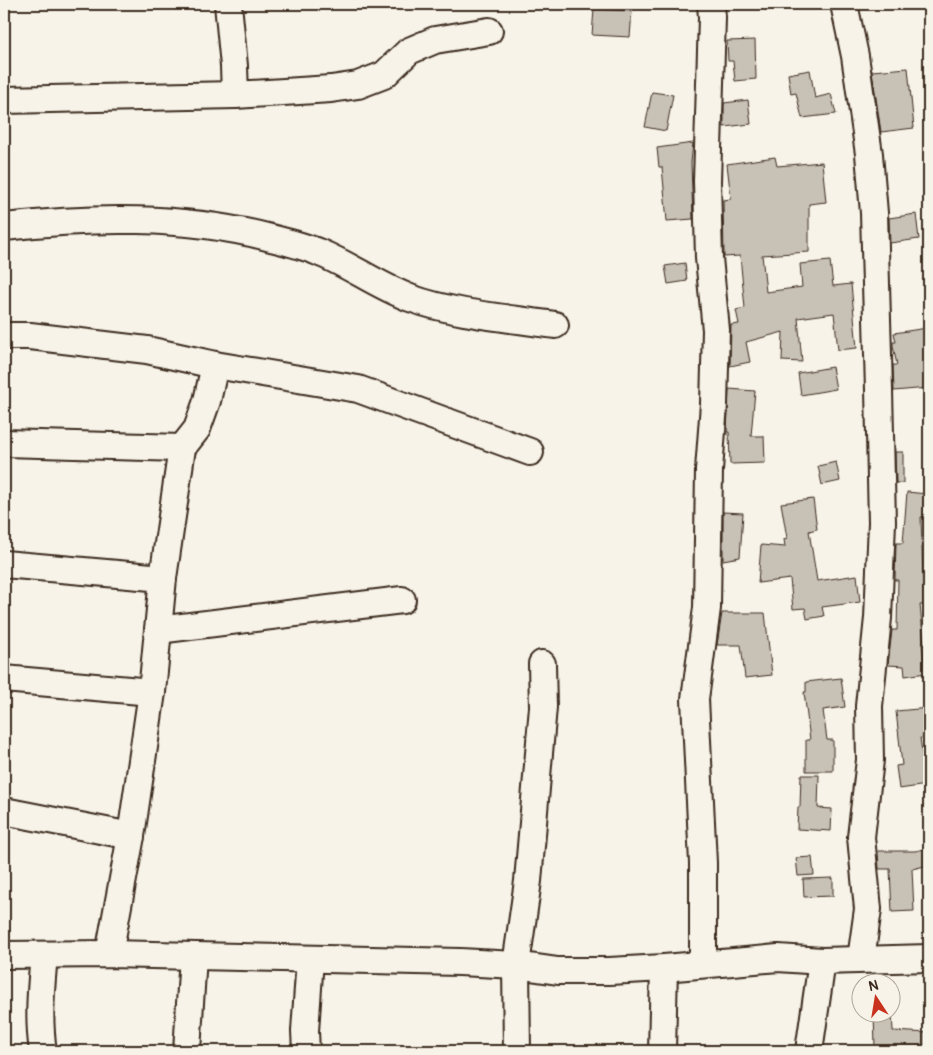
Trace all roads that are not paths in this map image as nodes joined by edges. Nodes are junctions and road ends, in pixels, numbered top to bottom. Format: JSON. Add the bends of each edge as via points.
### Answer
{"nodes":[{"id":1,"x":228,"y":4,"type":"edge"},
{"id":2,"x":710,"y":4,"type":"edge"},
{"id":3,"x":844,"y":4,"type":"edge"},
{"id":4,"x":489,"y":31,"type":"dead end"},
{"id":5,"x":234,"y":95,"type":"junction"},
{"id":6,"x":4,"y":100,"type":"edge"},
{"id":7,"x":4,"y":227,"type":"edge"},
{"id":8,"x":555,"y":325,"type":"dead end"},
{"id":9,"x":4,"y":336,"type":"edge"},
{"id":10,"x":215,"y":365,"type":"junction"},
{"id":11,"x":4,"y":443,"type":"edge"},
{"id":12,"x":182,"y":448,"type":"junction"},
{"id":13,"x":530,"y":452,"type":"dead end"},
{"id":14,"x":4,"y":564,"type":"edge"},
{"id":15,"x":163,"y":578,"type":"junction"},
{"id":16,"x":402,"y":600,"type":"dead end"},
{"id":17,"x":158,"y":630,"type":"junction"},
{"id":18,"x":542,"y":664,"type":"dead end"},
{"id":19,"x":4,"y":679,"type":"edge"},
{"id":20,"x":152,"y":692,"type":"junction"},
{"id":21,"x":4,"y":811,"type":"edge"},
{"id":22,"x":131,"y":836,"type":"junction"},
{"id":23,"x":109,"y":954,"type":"junction"},
{"id":24,"x":4,"y":955,"type":"edge"},
{"id":25,"x":44,"y":955,"type":"junction"},
{"id":26,"x":193,"y":956,"type":"junction"},
{"id":27,"x":861,"y":958,"type":"junction"},
{"id":28,"x":929,"y":958,"type":"edge"},
{"id":29,"x":310,"y":959,"type":"junction"},
{"id":30,"x":822,"y":961,"type":"junction"},
{"id":31,"x":703,"y":964,"type":"junction"},
{"id":32,"x":516,"y":965,"type":"junction"},
{"id":33,"x":664,"y":968,"type":"junction"},
{"id":34,"x":43,"y":1051,"type":"edge"},
{"id":35,"x":187,"y":1051,"type":"edge"},
{"id":36,"x":306,"y":1051,"type":"edge"},
{"id":37,"x":517,"y":1051,"type":"edge"},
{"id":38,"x":662,"y":1051,"type":"edge"},
{"id":39,"x":809,"y":1051,"type":"edge"}],
"edges":[{"from":1,"to":5,"type":"street"},
{"from":2,"to":31,"type":"street","via":[[707,181],[709,258],[716,330],[715,386],[709,470],[707,608],[695,699],[703,863]]},
{"from":3,"to":27,"type":"street","via":[[855,56],[874,213],[880,409],[882,522],[878,618],[869,706],[870,760],[861,837],[868,909]]},
{"from":4,"to":5,"type":"street","via":[[435,40],[409,51],[384,75],[358,85]]},
{"from":5,"to":6,"type":"street"},
{"from":7,"to":8,"type":"street","via":[[156,220],[224,228],[319,252],[410,298],[447,308]]},
{"from":9,"to":10,"type":"street","via":[[30,336],[147,350]]},
{"from":10,"to":12,"type":"street","via":[[197,429]]},
{"from":10,"to":13,"type":"street","via":[[358,389]]},
{"from":11,"to":12,"type":"street"},
{"from":12,"to":15,"type":"street"},
{"from":14,"to":15,"type":"street"},
{"from":15,"to":17,"type":"street"},
{"from":16,"to":17,"type":"street"},
{"from":17,"to":20,"type":"street"},
{"from":18,"to":32,"type":"street","via":[[543,707],[528,881]]},
{"from":19,"to":20,"type":"street"},
{"from":20,"to":22,"type":"street"},
{"from":21,"to":22,"type":"street"},
{"from":22,"to":23,"type":"street"},
{"from":23,"to":25,"type":"street"},
{"from":23,"to":26,"type":"street"},
{"from":24,"to":25,"type":"street"},
{"from":25,"to":34,"type":"street","via":[[40,1000]]},
{"from":26,"to":29,"type":"street"},
{"from":26,"to":35,"type":"street"},
{"from":27,"to":28,"type":"street"},
{"from":27,"to":30,"type":"street"},
{"from":29,"to":32,"type":"street"},
{"from":29,"to":36,"type":"street"},
{"from":30,"to":31,"type":"street","via":[[778,958]]},
{"from":30,"to":39,"type":"street"},
{"from":31,"to":33,"type":"street"},
{"from":32,"to":33,"type":"street","via":[[558,971]]},
{"from":32,"to":37,"type":"street"},
{"from":33,"to":38,"type":"street"}]}
